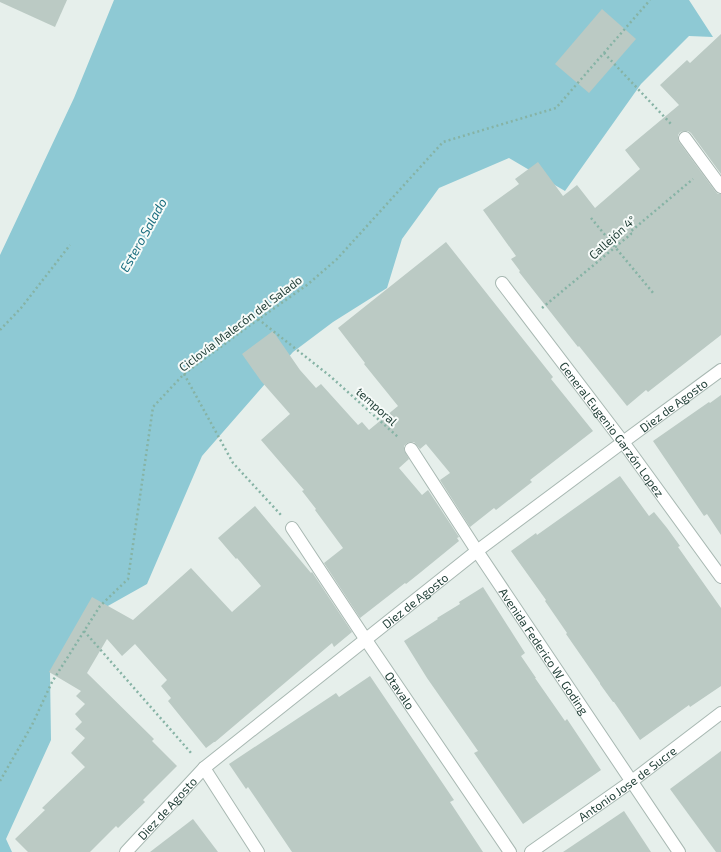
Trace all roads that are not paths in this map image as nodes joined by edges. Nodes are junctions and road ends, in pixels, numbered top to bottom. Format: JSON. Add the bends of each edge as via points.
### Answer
{"nodes":[{"id":1,"x":685,"y":138,"type":"dead end"},
{"id":2,"x":721,"y":187,"type":"edge"},
{"id":3,"x":502,"y":283,"type":"dead end"},
{"id":4,"x":721,"y":370,"type":"edge"},
{"id":5,"x":623,"y":442,"type":"junction"},
{"id":6,"x":411,"y":449,"type":"road end"},
{"id":7,"x":292,"y":528,"type":"road end"},
{"id":8,"x":477,"y":552,"type":"junction"},
{"id":9,"x":721,"y":577,"type":"edge"},
{"id":10,"x":366,"y":640,"type":"junction"},
{"id":11,"x":721,"y":713,"type":"edge"},
{"id":12,"x":204,"y":768,"type":"junction"},
{"id":13,"x":632,"y":781,"type":"junction"},
{"id":14,"x":126,"y":852,"type":"edge"},
{"id":15,"x":258,"y":852,"type":"edge"},
{"id":16,"x":510,"y":852,"type":"edge"},
{"id":17,"x":531,"y":852,"type":"edge"},
{"id":18,"x":679,"y":852,"type":"edge"}],
"edges":[{"from":1,"to":2,"type":"street"},
{"from":3,"to":5,"type":"street","name":"General Eugenio Garzón Lopez"},
{"from":4,"to":5,"type":"street","name":"Diez de Agosto"},
{"from":5,"to":8,"type":"street","name":"Diez de Agosto"},
{"from":5,"to":9,"type":"street","name":"General Eugenio Garzón Lopez"},
{"from":6,"to":8,"type":"street","name":"Avenida Federico W. Goding"},
{"from":7,"to":10,"type":"street","name":"Otavalo"},
{"from":8,"to":10,"type":"street","name":"Diez de Agosto"},
{"from":8,"to":13,"type":"street","name":"Avenida Federico W. Goding"},
{"from":10,"to":12,"type":"street","name":"Diez de Agosto"},
{"from":10,"to":16,"type":"street","name":"Otavalo"},
{"from":11,"to":13,"type":"street","name":"Antonio Jose de Sucre"},
{"from":12,"to":14,"type":"street","name":"Diez de Agosto"},
{"from":12,"to":15,"type":"street"},
{"from":13,"to":17,"type":"street","name":"Antonio Jose de Sucre"},
{"from":13,"to":18,"type":"street","name":"Avenida Federico W. Goding"}]}
